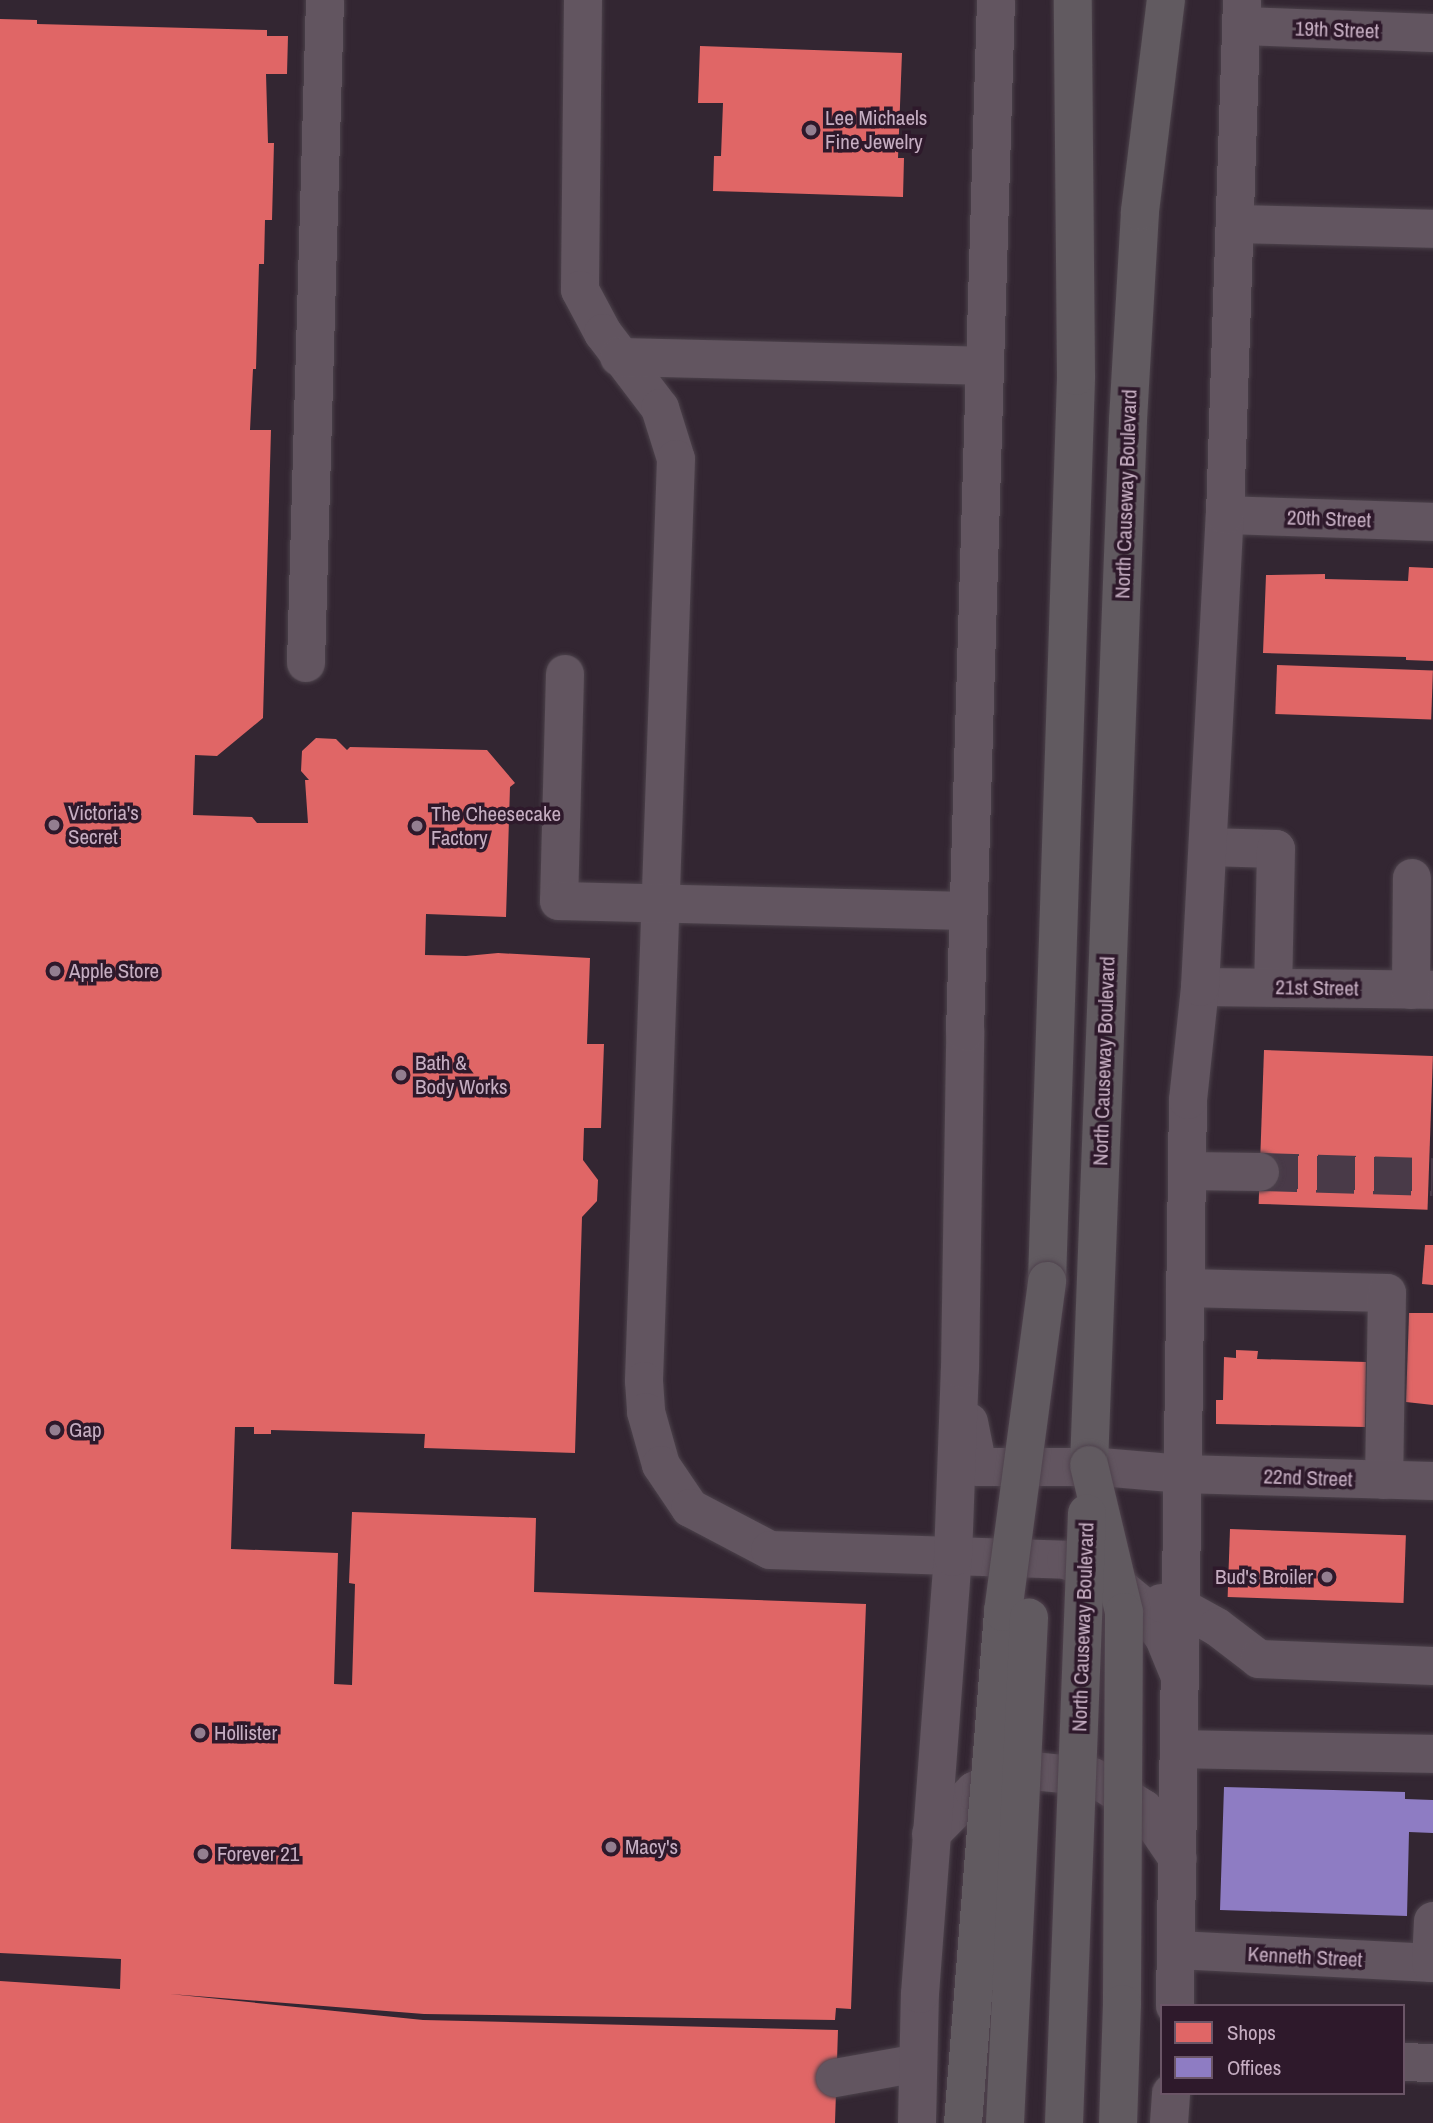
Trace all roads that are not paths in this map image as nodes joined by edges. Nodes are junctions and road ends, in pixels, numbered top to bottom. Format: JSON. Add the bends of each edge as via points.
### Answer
{"nodes":[{"id":1,"x":325,"y":0,"type":"edge"},
{"id":2,"x":583,"y":0,"type":"edge"},
{"id":3,"x":996,"y":0,"type":"edge"},
{"id":4,"x":1073,"y":0,"type":"edge"},
{"id":5,"x":1166,"y":0,"type":"edge"},
{"id":6,"x":1242,"y":13,"type":"edge"},
{"id":7,"x":1304,"y":14,"type":"edge"},
{"id":8,"x":1433,"y":33,"type":"edge"},
{"id":9,"x":1235,"y":224,"type":"junction"},
{"id":10,"x":1433,"y":229,"type":"edge"},
{"id":11,"x":619,"y":357,"type":"junction"},
{"id":12,"x":984,"y":366,"type":"junction"},
{"id":13,"x":1225,"y":515,"type":"junction"},
{"id":14,"x":1433,"y":522,"type":"edge"},
{"id":15,"x":306,"y":663,"type":"dead end"},
{"id":16,"x":565,"y":674,"type":"dead end"},
{"id":17,"x":1208,"y":847,"type":"junction"},
{"id":18,"x":1412,"y":878,"type":"dead end"},
{"id":19,"x":662,"y":903,"type":"junction"},
{"id":20,"x":968,"y":911,"type":"junction"},
{"id":21,"x":1200,"y":986,"type":"junction"},
{"id":22,"x":1273,"y":987,"type":"junction"},
{"id":23,"x":1422,"y":990,"type":"edge"},
{"id":24,"x":1187,"y":1171,"type":"junction"},
{"id":25,"x":1260,"y":1172,"type":"tunnel mouth"},
{"id":26,"x":1047,"y":1281,"type":"junction"},
{"id":27,"x":1185,"y":1288,"type":"junction"},
{"id":28,"x":960,"y":1369,"type":"junction"},
{"id":29,"x":1089,"y":1465,"type":"junction"},
{"id":30,"x":1183,"y":1474,"type":"junction"},
{"id":31,"x":1384,"y":1480,"type":"junction"},
{"id":32,"x":1433,"y":1481,"type":"edge"},
{"id":33,"x":953,"y":1558,"type":"junction"},
{"id":34,"x":1132,"y":1598,"type":"junction"},
{"id":35,"x":1181,"y":1607,"type":"junction"},
{"id":36,"x":1433,"y":1666,"type":"edge"},
{"id":37,"x":1180,"y":1677,"type":"junction"},
{"id":38,"x":1180,"y":1749,"type":"junction"},
{"id":39,"x":1433,"y":1754,"type":"edge"},
{"id":40,"x":931,"y":1834,"type":"junction"},
{"id":41,"x":1178,"y":1859,"type":"junction"},
{"id":42,"x":1433,"y":1921,"type":"edge"},
{"id":43,"x":1177,"y":1951,"type":"junction"},
{"id":44,"x":1432,"y":1963,"type":"edge"},
{"id":45,"x":1174,"y":2004,"type":"edge"},
{"id":46,"x":1405,"y":2062,"type":"edge"},
{"id":47,"x":918,"y":2063,"type":"junction"},
{"id":48,"x":1433,"y":2063,"type":"edge"},
{"id":49,"x":835,"y":2078,"type":"dead end"},
{"id":50,"x":1171,"y":2095,"type":"edge"},
{"id":51,"x":917,"y":2123,"type":"edge"},
{"id":52,"x":963,"y":2123,"type":"edge"},
{"id":53,"x":1005,"y":2123,"type":"edge"},
{"id":54,"x":1064,"y":2123,"type":"edge"},
{"id":55,"x":1118,"y":2123,"type":"edge"},
{"id":56,"x":1169,"y":2123,"type":"edge"}],
"edges":[{"from":1,"to":15,"type":"street"},
{"from":2,"to":11,"type":"street","via":[[580,290]]},
{"from":3,"to":12,"type":"street"},
{"from":4,"to":26,"type":"highway","via":[[1076,376]]},
{"from":5,"to":29,"type":"highway","name":"North Causeway Boulevard","via":[[1140,211],[1128,420]]},
{"from":6,"to":7,"type":"street","name":"19th Street"},
{"from":6,"to":9,"type":"street"},
{"from":7,"to":8,"type":"street","name":"19th Street"},
{"from":9,"to":10,"type":"street"},
{"from":9,"to":13,"type":"street"},
{"from":11,"to":12,"type":"street"},
{"from":11,"to":19,"type":"street","via":[[660,408],[676,459]]},
{"from":12,"to":20,"type":"street"},
{"from":13,"to":14,"type":"street","name":"20th Street"},
{"from":13,"to":17,"type":"street"},
{"from":16,"to":19,"type":"street","via":[[559,901]]},
{"from":17,"to":21,"type":"street"},
{"from":17,"to":22,"type":"street","via":[[1276,849]]},
{"from":18,"to":23,"type":"street"},
{"from":19,"to":20,"type":"street"},
{"from":19,"to":33,"type":"street","via":[[645,1381],[646,1412],[661,1465],[690,1508],[770,1550]]},
{"from":20,"to":28,"type":"street"},
{"from":21,"to":22,"type":"street","name":"21st Street"},
{"from":21,"to":24,"type":"street","via":[[1188,1100]]},
{"from":22,"to":23,"type":"street","name":"21st Street"},
{"from":24,"to":25,"type":"street"},
{"from":24,"to":27,"type":"street"},
{"from":26,"to":52,"type":"highway","bridge":true,"via":[[1003,1612]]},
{"from":26,"to":53,"type":"highway","bridge":true},
{"from":27,"to":30,"type":"street"},
{"from":27,"to":31,"type":"street","via":[[1387,1293]]},
{"from":28,"to":30,"type":"street","name":"22nd Street","via":[[978,1467],[1101,1467]]},
{"from":28,"to":33,"type":"street"},
{"from":29,"to":54,"type":"highway","name":"North Causeway Boulevard","bridge":true},
{"from":29,"to":55,"type":"highway","bridge":true,"via":[[1124,1612]]},
{"from":30,"to":31,"type":"street","name":"22nd Street"},
{"from":30,"to":35,"type":"street"},
{"from":31,"to":32,"type":"street","name":"22nd Street"},
{"from":33,"to":34,"type":"street","via":[[1066,1560],[1106,1576]]},
{"from":33,"to":40,"type":"street"},
{"from":34,"to":35,"type":"street"},
{"from":34,"to":37,"type":"street","via":[[1164,1638]]},
{"from":35,"to":36,"type":"street","via":[[1259,1659]]},
{"from":35,"to":37,"type":"street"},
{"from":37,"to":38,"type":"street"},
{"from":38,"to":39,"type":"street"},
{"from":38,"to":41,"type":"street"},
{"from":40,"to":41,"type":"street","via":[[974,1791],[1032,1771],[1093,1777],[1144,1809]]},
{"from":40,"to":47,"type":"street"},
{"from":41,"to":43,"type":"street"},
{"from":42,"to":44,"type":"street"},
{"from":43,"to":44,"type":"street","name":"Kenneth Street"},
{"from":43,"to":45,"type":"street"},
{"from":46,"to":48,"type":"street"},
{"from":47,"to":49,"type":"street"},
{"from":47,"to":51,"type":"street"},
{"from":50,"to":56,"type":"street"}]}
